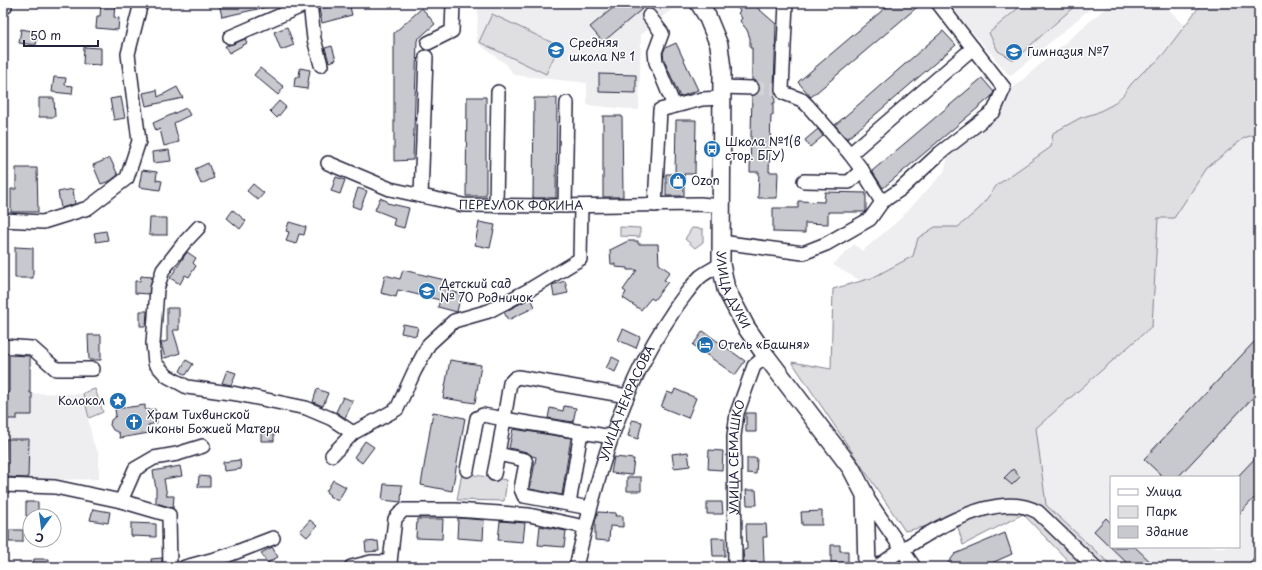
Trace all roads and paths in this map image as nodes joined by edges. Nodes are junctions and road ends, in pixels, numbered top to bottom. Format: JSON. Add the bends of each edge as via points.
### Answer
{"nodes":[{"id":1,"x":3,"y":3,"type":"edge"},
{"id":2,"x":141,"y":3,"type":"edge"},
{"id":3,"x":310,"y":3,"type":"edge"},
{"id":4,"x":453,"y":3,"type":"edge"},
{"id":5,"x":699,"y":3,"type":"edge"},
{"id":6,"x":786,"y":3,"type":"edge"},
{"id":7,"x":938,"y":3,"type":"edge"},
{"id":8,"x":3,"y":6,"type":"edge"},
{"id":9,"x":649,"y":16,"type":"dead end"},
{"id":10,"x":230,"y":37,"type":"dead end"},
{"id":11,"x":428,"y":43,"type":"dead end"},
{"id":12,"x":973,"y":48,"type":"junction"},
{"id":13,"x":426,"y":57,"type":"dead end"},
{"id":14,"x":321,"y":65,"type":"dead end"},
{"id":15,"x":752,"y":88,"type":"tunnel mouth"},
{"id":16,"x":498,"y":92,"type":"dead end"},
{"id":17,"x":723,"y":93,"type":"junction"},
{"id":18,"x":567,"y":104,"type":"dead end"},
{"id":19,"x":674,"y":106,"type":"junction"},
{"id":20,"x":850,"y":154,"type":"junction"},
{"id":21,"x":328,"y":163,"type":"dead end"},
{"id":22,"x":862,"y":170,"type":"junction"},
{"id":23,"x":804,"y":181,"type":"dead end"},
{"id":24,"x":422,"y":196,"type":"junction"},
{"id":25,"x":882,"y":202,"type":"junction"},
{"id":26,"x":655,"y":205,"type":"junction"},
{"id":27,"x":496,"y":206,"type":"junction"},
{"id":28,"x":565,"y":206,"type":"junction"},
{"id":29,"x":581,"y":206,"type":"junction"},
{"id":30,"x":721,"y":206,"type":"junction"},
{"id":31,"x":3,"y":220,"type":"edge"},
{"id":32,"x":199,"y":227,"type":"dead end"},
{"id":33,"x":721,"y":242,"type":"junction"},
{"id":34,"x":721,"y":264,"type":"junction"},
{"id":35,"x":3,"y":346,"type":"edge"},
{"id":36,"x":766,"y":356,"type":"junction"},
{"id":37,"x":94,"y":369,"type":"dead end"},
{"id":38,"x":627,"y":396,"type":"junction"},
{"id":39,"x":504,"y":419,"type":"junction"},
{"id":40,"x":581,"y":432,"type":"junction"},
{"id":41,"x":353,"y":433,"type":"junction"},
{"id":42,"x":612,"y":438,"type":"junction"},
{"id":43,"x":203,"y":446,"type":"dead end"},
{"id":44,"x":498,"y":454,"type":"junction"},
{"id":45,"x":332,"y":455,"type":"dead end"},
{"id":46,"x":467,"y":470,"type":"dead end"},
{"id":47,"x":494,"y":474,"type":"dead end"},
{"id":48,"x":3,"y":485,"type":"edge"},
{"id":49,"x":865,"y":495,"type":"junction"},
{"id":50,"x":121,"y":500,"type":"junction"},
{"id":51,"x":569,"y":504,"type":"junction"},
{"id":52,"x":590,"y":508,"type":"junction"},
{"id":53,"x":585,"y":527,"type":"junction"},
{"id":54,"x":273,"y":538,"type":"dead end"},
{"id":55,"x":902,"y":550,"type":"junction"},
{"id":56,"x":390,"y":565,"type":"edge"},
{"id":57,"x":170,"y":567,"type":"edge"},
{"id":58,"x":186,"y":567,"type":"edge"},
{"id":59,"x":351,"y":567,"type":"edge"},
{"id":60,"x":576,"y":567,"type":"edge"},
{"id":61,"x":735,"y":567,"type":"edge"},
{"id":62,"x":867,"y":567,"type":"edge"},
{"id":63,"x":877,"y":567,"type":"edge"},
{"id":64,"x":914,"y":567,"type":"edge"},
{"id":65,"x":1094,"y":567,"type":"edge"}],
"edges":[{"from":1,"to":8,"type":"main road"},
{"from":2,"to":31,"type":"street","via":[[128,54],[139,141],[127,178],[88,208],[43,222]]},
{"from":3,"to":10,"type":"street"},
{"from":3,"to":14,"type":"street","via":[[314,39]]},
{"from":4,"to":11,"type":"street","via":[[452,31]]},
{"from":5,"to":17,"type":"main road","name":"УЛИЦА ДУКИ","via":[[719,45]]},
{"from":6,"to":20,"type":"street","via":[[779,89],[802,100]]},
{"from":7,"to":12,"type":"street"},
{"from":9,"to":19,"type":"street","via":[[662,33],[655,52],[656,62]]},
{"from":12,"to":20,"type":"street"},
{"from":12,"to":25,"type":"street","via":[[1004,88],[994,111]]},
{"from":13,"to":24,"type":"street"},
{"from":15,"to":17,"type":"street"},
{"from":16,"to":27,"type":"street"},
{"from":17,"to":19,"type":"street"},
{"from":17,"to":30,"type":"main road","name":"УЛИЦА ДУКИ"},
{"from":18,"to":28,"type":"street"},
{"from":19,"to":26,"type":"street","via":[[660,110]]},
{"from":20,"to":22,"type":"street"},
{"from":21,"to":24,"type":"street","name":"ПЕРЕУЛОК ФОКИНА","via":[[390,189]]},
{"from":22,"to":23,"type":"street","via":[[849,182]]},
{"from":22,"to":25,"type":"street"},
{"from":24,"to":27,"type":"street","name":"ПЕРЕУЛОК ФОКИНА","via":[[462,205]]},
{"from":25,"to":33,"type":"street","via":[[870,219],[826,244],[803,253]]},
{"from":26,"to":29,"type":"street","name":"ПЕРЕУЛОК ФОКИНА"},
{"from":26,"to":30,"type":"street","name":"ПЕРЕУЛОК ФОКИНА"},
{"from":27,"to":28,"type":"street","name":"ПЕРЕУЛОК ФОКИНА"},
{"from":28,"to":29,"type":"street","name":"ПЕРЕУЛОК ФОКИНА"},
{"from":29,"to":41,"type":"street","via":[[580,259],[489,311],[454,321],[429,344],[397,409]]},
{"from":30,"to":33,"type":"main road","name":"УЛИЦА ДУКИ"},
{"from":32,"to":41,"type":"street","via":[[163,270],[156,289],[153,344],[155,363],[167,376],[187,387],[306,408],[332,419]]},
{"from":33,"to":34,"type":"main road","name":"УЛИЦА ДУКИ"},
{"from":34,"to":36,"type":"main road","name":"УЛИЦА ДУКИ","via":[[726,289],[746,327]]},
{"from":34,"to":38,"type":"street","name":"УЛИЦА НЕКРАСОВА","via":[[700,277],[676,308],[644,360]]},
{"from":35,"to":37,"type":"street","via":[[32,348],[56,369]]},
{"from":36,"to":49,"type":"main road","name":"УЛИЦА ДУКИ","via":[[851,468]]},
{"from":36,"to":61,"type":"street","name":"УЛИЦА СЕМАШКО","via":[[754,366],[737,413],[734,436]]},
{"from":38,"to":39,"type":"street","via":[[518,377],[510,382]]},
{"from":38,"to":42,"type":"street","name":"УЛИЦА НЕКРАСОВА"},
{"from":39,"to":40,"type":"street"},
{"from":39,"to":44,"type":"street"},
{"from":39,"to":46,"type":"street","via":[[483,415],[477,418]]},
{"from":40,"to":42,"type":"street"},
{"from":40,"to":51,"type":"street"},
{"from":41,"to":45,"type":"street"},
{"from":42,"to":52,"type":"street","name":"УЛИЦА НЕКРАСОВА"},
{"from":43,"to":50,"type":"street","via":[[154,458],[135,469]]},
{"from":44,"to":47,"type":"street"},
{"from":44,"to":51,"type":"street","via":[[525,460],[521,489],[524,496]]},
{"from":48,"to":50,"type":"street","via":[[55,487]]},
{"from":49,"to":55,"type":"street"},
{"from":49,"to":62,"type":"main road","name":"УЛИЦА ДУКИ"},
{"from":50,"to":57,"type":"street","via":[[168,515]]},
{"from":51,"to":52,"type":"street"},
{"from":52,"to":53,"type":"street","name":"УЛИЦА НЕКРАСОВА"},
{"from":53,"to":56,"type":"street","via":[[529,515],[455,510],[403,510],[395,519]]},
{"from":53,"to":60,"type":"street","name":"УЛИЦА НЕКРАСОВА"},
{"from":54,"to":58,"type":"street","via":[[226,556]]},
{"from":55,"to":63,"type":"street"},
{"from":55,"to":64,"type":"street"},
{"from":55,"to":65,"type":"street","via":[[923,535],[976,511],[998,505],[1018,505],[1028,506],[1038,512]]},
{"from":56,"to":59,"type":"street","via":[[371,562]]}]}
